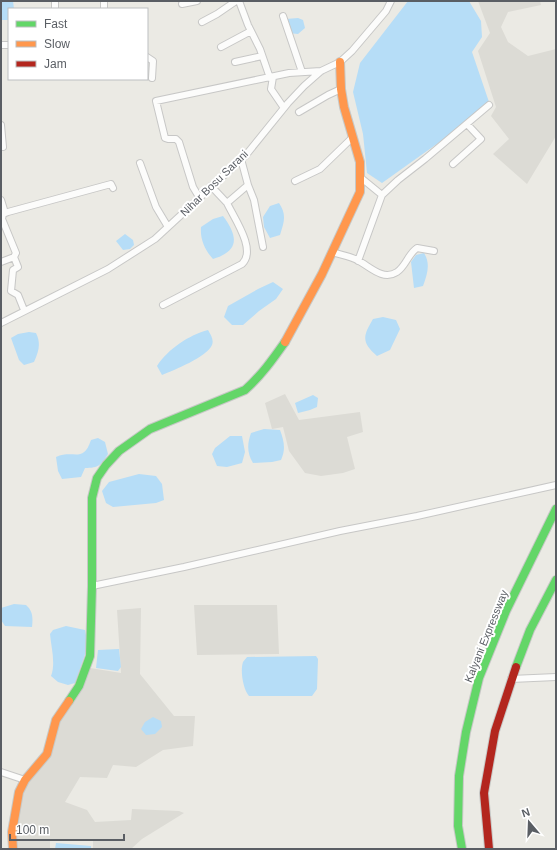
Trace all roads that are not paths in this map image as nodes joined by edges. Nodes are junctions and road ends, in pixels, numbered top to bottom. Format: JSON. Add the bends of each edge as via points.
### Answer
{"nodes":[{"id":1,"x":197,"y":1,"type":"edge"},
{"id":2,"x":237,"y":1,"type":"edge"},
{"id":3,"x":391,"y":1,"type":"edge"},
{"id":4,"x":182,"y":4,"type":"dead end"},
{"id":5,"x":283,"y":16,"type":"dead end"},
{"id":6,"x":202,"y":22,"type":"dead end"},
{"id":7,"x":251,"y":31,"type":"junction"},
{"id":8,"x":221,"y":47,"type":"dead end"},
{"id":9,"x":262,"y":56,"type":"junction"},
{"id":10,"x":148,"y":58,"type":"edge"},
{"id":11,"x":235,"y":62,"type":"dead end"},
{"id":12,"x":340,"y":62,"type":"junction"},
{"id":13,"x":321,"y":71,"type":"junction"},
{"id":14,"x":302,"y":72,"type":"junction"},
{"id":15,"x":271,"y":77,"type":"junction"},
{"id":16,"x":152,"y":78,"type":"dead end"},
{"id":17,"x":342,"y":88,"type":"junction"},
{"id":18,"x":489,"y":105,"type":"dead end"},
{"id":19,"x":284,"y":108,"type":"junction"},
{"id":20,"x":299,"y":112,"type":"dead end"},
{"id":21,"x":467,"y":124,"type":"junction"},
{"id":22,"x":1,"y":125,"type":"edge"},
{"id":23,"x":353,"y":137,"type":"junction"},
{"id":24,"x":3,"y":147,"type":"dead end"},
{"id":25,"x":240,"y":159,"type":"junction"},
{"id":26,"x":140,"y":164,"type":"dead end"},
{"id":27,"x":453,"y":164,"type":"dead end"},
{"id":28,"x":360,"y":177,"type":"junction"},
{"id":29,"x":295,"y":181,"type":"dead end"},
{"id":30,"x":248,"y":185,"type":"junction"},
{"id":31,"x":211,"y":186,"type":"junction"},
{"id":32,"x":114,"y":188,"type":"dead end"},
{"id":33,"x":382,"y":196,"type":"junction"},
{"id":34,"x":199,"y":197,"type":"junction"},
{"id":35,"x":1,"y":200,"type":"edge"},
{"id":36,"x":227,"y":203,"type":"junction"},
{"id":37,"x":5,"y":213,"type":"junction"},
{"id":38,"x":168,"y":227,"type":"junction"},
{"id":39,"x":3,"y":228,"type":"edge"},
{"id":40,"x":263,"y":248,"type":"dead end"},
{"id":41,"x":434,"y":251,"type":"dead end"},
{"id":42,"x":332,"y":252,"type":"junction"},
{"id":43,"x":14,"y":257,"type":"junction"},
{"id":44,"x":358,"y":261,"type":"junction"},
{"id":45,"x":1,"y":262,"type":"edge"},
{"id":46,"x":164,"y":305,"type":"dead end"},
{"id":47,"x":24,"y":310,"type":"junction"},
{"id":48,"x":1,"y":323,"type":"edge"},
{"id":49,"x":556,"y":485,"type":"edge"},
{"id":50,"x":556,"y":509,"type":"edge"},
{"id":51,"x":556,"y":580,"type":"edge"},
{"id":52,"x":92,"y":586,"type":"junction"},
{"id":53,"x":556,"y":677,"type":"edge"},
{"id":54,"x":511,"y":679,"type":"junction"},
{"id":55,"x":1,"y":772,"type":"edge"},
{"id":56,"x":25,"y":780,"type":"junction"},
{"id":57,"x":13,"y":849,"type":"edge"},
{"id":58,"x":462,"y":849,"type":"edge"},
{"id":59,"x":489,"y":849,"type":"edge"}],
"edges":[{"from":1,"to":4,"type":"street"},
{"from":2,"to":6,"type":"street"},
{"from":2,"to":7,"type":"street"},
{"from":3,"to":12,"type":"street","name":"Nihar Bosu Sarani","via":[[386,11]]},
{"from":5,"to":14,"type":"street"},
{"from":7,"to":8,"type":"street"},
{"from":7,"to":9,"type":"street"},
{"from":9,"to":11,"type":"street"},
{"from":9,"to":15,"type":"street"},
{"from":10,"to":16,"type":"street","via":[[153,61]]},
{"from":12,"to":13,"type":"street","name":"Nihar Bosu Sarani"},
{"from":12,"to":17,"type":"main road"},
{"from":13,"to":14,"type":"street"},
{"from":13,"to":19,"type":"street","name":"Nihar Bosu Sarani"},
{"from":14,"to":15,"type":"street"},
{"from":15,"to":19,"type":"street","via":[[271,89]]},
{"from":15,"to":34,"type":"street","via":[[156,102],[165,138],[176,139],[179,142],[193,187]]},
{"from":17,"to":20,"type":"street"},
{"from":17,"to":23,"type":"main road","via":[[344,107]]},
{"from":18,"to":21,"type":"street"},
{"from":19,"to":25,"type":"street","name":"Nihar Bosu Sarani"},
{"from":21,"to":27,"type":"street","via":[[481,139]]},
{"from":21,"to":33,"type":"street"},
{"from":22,"to":24,"type":"street"},
{"from":23,"to":28,"type":"main road","via":[[360,162]]},
{"from":23,"to":29,"type":"street","via":[[320,169]]},
{"from":25,"to":30,"type":"street"},
{"from":25,"to":31,"type":"street","name":"Nihar Bosu Sarani"},
{"from":26,"to":38,"type":"street","via":[[156,207]]},
{"from":28,"to":33,"type":"street"},
{"from":28,"to":42,"type":"main road","via":[[360,192]]},
{"from":30,"to":36,"type":"street"},
{"from":30,"to":40,"type":"street","via":[[254,200]]},
{"from":31,"to":34,"type":"street","name":"Nihar Bosu Sarani"},
{"from":31,"to":36,"type":"street"},
{"from":32,"to":37,"type":"street","via":[[111,184]]},
{"from":33,"to":44,"type":"street"},
{"from":34,"to":38,"type":"street","name":"Nihar Bosu Sarani"},
{"from":35,"to":37,"type":"street"},
{"from":36,"to":46,"type":"street","via":[[244,237],[246,260]]},
{"from":37,"to":39,"type":"street","via":[[2,217]]},
{"from":38,"to":47,"type":"street","name":"Nihar Bosu Sarani","via":[[155,240],[108,269]]},
{"from":39,"to":43,"type":"street","via":[[16,253]]},
{"from":41,"to":44,"type":"street","via":[[414,249],[401,269],[388,275]]},
{"from":42,"to":44,"type":"street"},
{"from":42,"to":52,"type":"main road","via":[[291,332],[252,384],[244,390],[150,429],[106,465],[97,478],[92,498]]},
{"from":43,"to":45,"type":"street"},
{"from":43,"to":47,"type":"street","via":[[18,267],[13,270],[11,290],[18,295]]},
{"from":47,"to":48,"type":"street","name":"Nihar Bosu Sarani"},
{"from":49,"to":52,"type":"street"},
{"from":50,"to":58,"type":"main road","name":"Kalyani Expressway","via":[[506,611],[479,678],[459,776],[458,826]]},
{"from":51,"to":54,"type":"main road","via":[[530,630]]},
{"from":52,"to":56,"type":"main road","via":[[91,650],[84,674],[56,720],[47,754]]},
{"from":53,"to":54,"type":"street"},
{"from":54,"to":59,"type":"main road","via":[[494,731],[484,794]]},
{"from":55,"to":56,"type":"street"},
{"from":56,"to":57,"type":"main road","via":[[19,792],[12,832]]}]}
